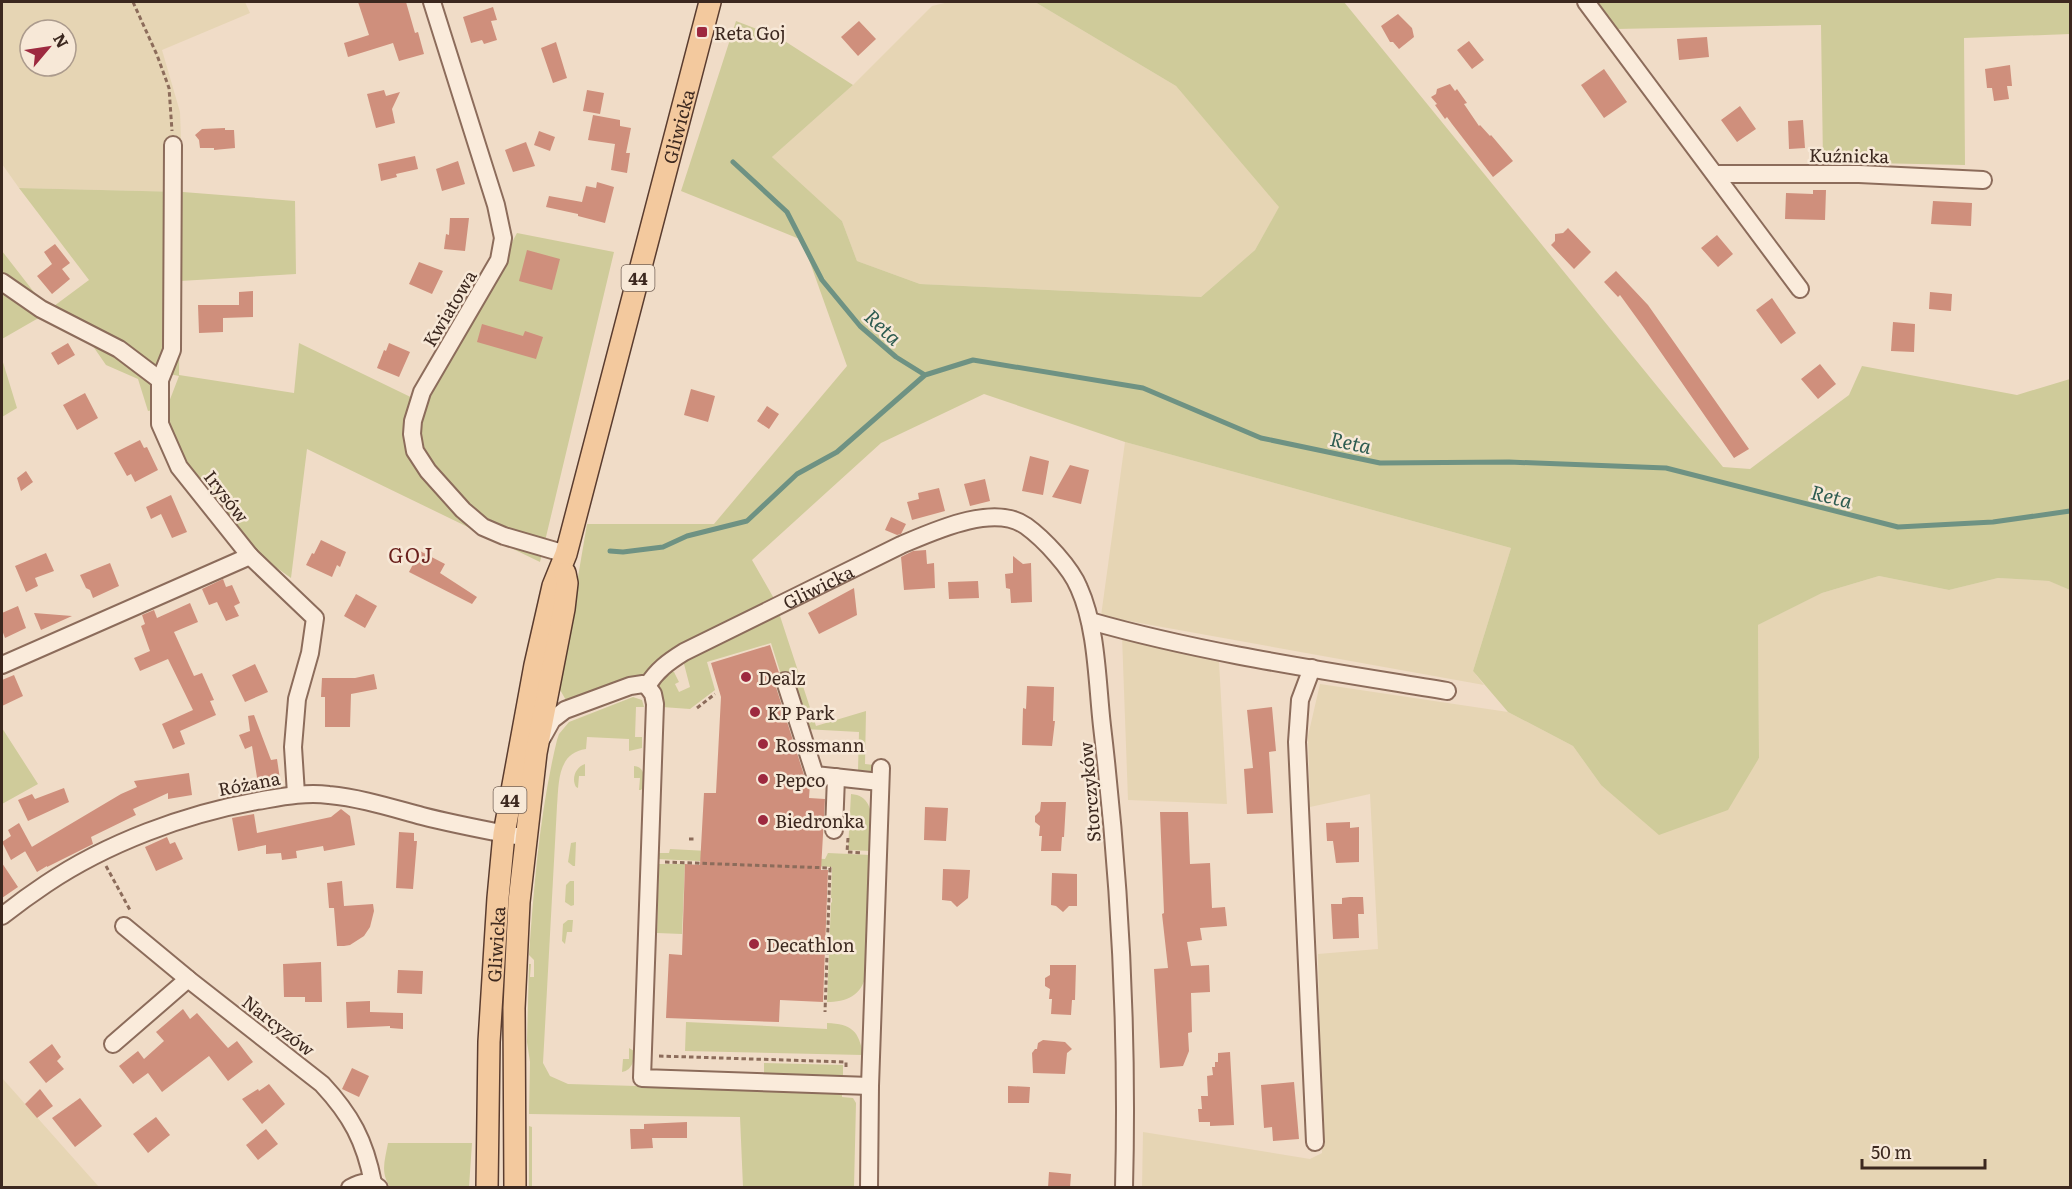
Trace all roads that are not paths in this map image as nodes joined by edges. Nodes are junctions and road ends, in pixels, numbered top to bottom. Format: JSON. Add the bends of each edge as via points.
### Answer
{"nodes":[{"id":1,"x":432,"y":2,"type":"edge"},
{"id":2,"x":710,"y":2,"type":"edge"},
{"id":3,"x":1586,"y":2,"type":"edge"},
{"id":4,"x":173,"y":145,"type":"road end"},
{"id":5,"x":1715,"y":174,"type":"junction"},
{"id":6,"x":1983,"y":180,"type":"dead end"},
{"id":7,"x":2,"y":282,"type":"edge"},
{"id":8,"x":1800,"y":289,"type":"dead end"},
{"id":9,"x":160,"y":380,"type":"junction"},
{"id":10,"x":250,"y":556,"type":"junction"},
{"id":11,"x":565,"y":559,"type":"junction"},
{"id":12,"x":1090,"y":621,"type":"junction"},
{"id":13,"x":2,"y":664,"type":"edge"},
{"id":14,"x":1312,"y":668,"type":"junction"},
{"id":15,"x":785,"y":681,"type":"dead end"},
{"id":16,"x":647,"y":686,"type":"junction"},
{"id":17,"x":1447,"y":691,"type":"dead end"},
{"id":18,"x":536,"y":753,"type":"junction"},
{"id":19,"x":836,"y":777,"type":"junction"},
{"id":20,"x":296,"y":794,"type":"junction"},
{"id":21,"x":841,"y":830,"type":"road end"},
{"id":22,"x":504,"y":834,"type":"junction"},
{"id":23,"x":526,"y":838,"type":"junction"},
{"id":24,"x":2,"y":916,"type":"edge"},
{"id":25,"x":127,"y":919,"type":"road end"},
{"id":26,"x":188,"y":979,"type":"junction"},
{"id":27,"x":113,"y":1044,"type":"dead end"},
{"id":28,"x":870,"y":1086,"type":"junction"},
{"id":29,"x":1315,"y":1142,"type":"dead end"},
{"id":30,"x":376,"y":1185,"type":"edge"},
{"id":31,"x":350,"y":1188,"type":"edge"},
{"id":32,"x":487,"y":1188,"type":"edge"},
{"id":33,"x":515,"y":1188,"type":"edge"},
{"id":34,"x":869,"y":1188,"type":"edge"},
{"id":35,"x":1124,"y":1188,"type":"edge"}],
"edges":[{"from":1,"to":11,"type":"street","name":"Kwiatowa","via":[[482,156],[503,238],[500,260],[422,392],[413,421],[415,451],[428,471],[483,527]]},
{"from":2,"to":11,"type":"main road","name":"Gliwicka","number":"44"},
{"from":3,"to":5,"type":"street"},
{"from":4,"to":9,"type":"street","via":[[172,350]]},
{"from":5,"to":6,"type":"street","name":"Kuźnicka","via":[[1859,174]]},
{"from":5,"to":8,"type":"street"},
{"from":7,"to":9,"type":"street","via":[[41,309],[118,349]]},
{"from":9,"to":10,"type":"street","name":"Irysów","via":[[160,423],[179,467]]},
{"from":10,"to":13,"type":"street"},
{"from":10,"to":20,"type":"street","name":"Irysów","via":[[315,618],[297,699],[293,747]]},
{"from":11,"to":18,"type":"main road","name":"Gliwicka","number":"44","via":[[564,609]]},
{"from":11,"to":22,"type":"main road","name":"Gliwicka","number":"44","via":[[537,654]]},
{"from":12,"to":14,"type":"street"},
{"from":12,"to":16,"type":"street","name":"Gliwicka","via":[[1079,587],[1065,564],[1025,525],[997,516],[938,530],[901,545],[684,652],[664,664]]},
{"from":12,"to":35,"type":"street","name":"Storczyków","via":[[1110,794],[1123,995]]},
{"from":14,"to":17,"type":"street"},
{"from":14,"to":29,"type":"street","via":[[1300,700],[1297,742]]},
{"from":15,"to":19,"type":"street","via":[[814,775]]},
{"from":16,"to":18,"type":"street","name":"Gliwicka","via":[[630,686],[565,710],[548,725]]},
{"from":16,"to":28,"type":"street","via":[[655,704],[642,1078]]},
{"from":18,"to":23,"type":"main road","name":"Gliwicka","number":"44"},
{"from":19,"to":21,"type":"street"},
{"from":19,"to":28,"type":"street","via":[[881,775]]},
{"from":20,"to":22,"type":"street","name":"Różana","via":[[360,800]]},
{"from":20,"to":24,"type":"street","name":"Różana","via":[[196,815],[150,831],[45,884]]},
{"from":22,"to":23,"type":"street","name":"Różana"},
{"from":22,"to":32,"type":"main road","name":"Gliwicka","number":"44","via":[[489,1042]]},
{"from":23,"to":33,"type":"main road","name":"Gliwicka","number":"44","via":[[514,978]]},
{"from":25,"to":26,"type":"street","name":"Narcyzów"},
{"from":26,"to":27,"type":"street"},
{"from":26,"to":30,"type":"street","name":"Narcyzów","via":[[322,1084],[339,1102],[361,1139]]},
{"from":28,"to":34,"type":"street"},
{"from":30,"to":31,"type":"street","name":"Narcyzów","via":[[359,1183]]}]}
